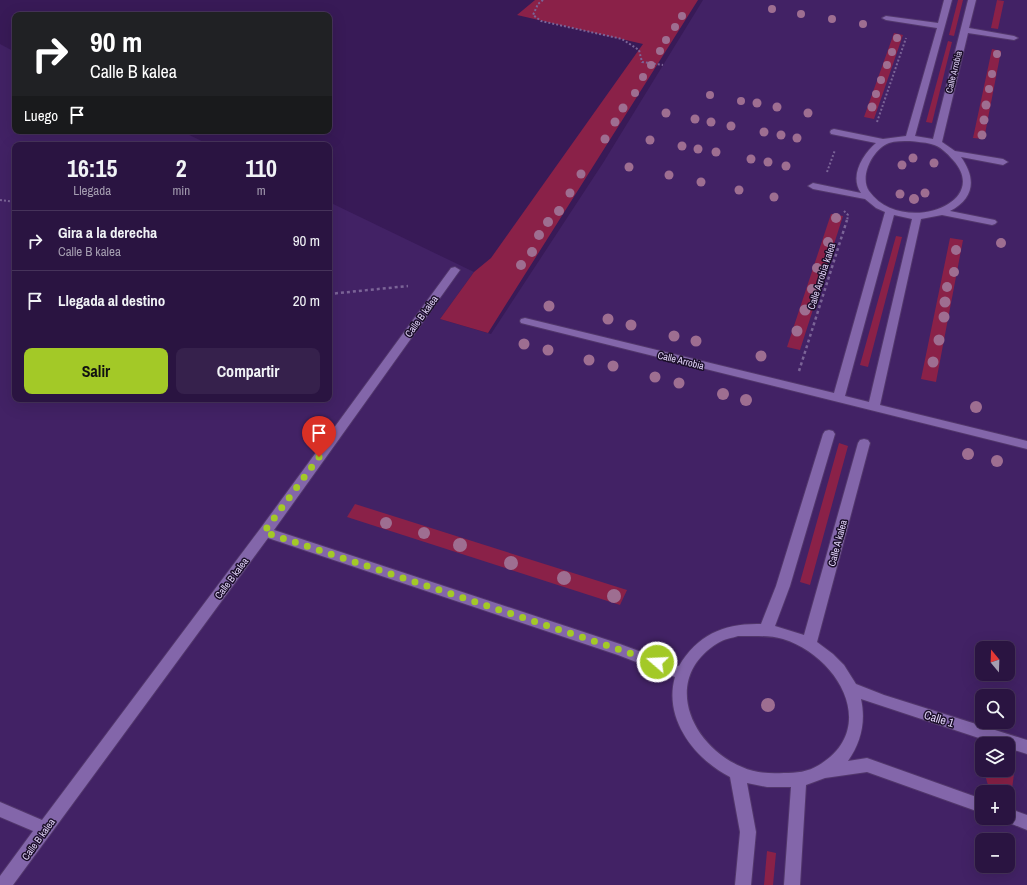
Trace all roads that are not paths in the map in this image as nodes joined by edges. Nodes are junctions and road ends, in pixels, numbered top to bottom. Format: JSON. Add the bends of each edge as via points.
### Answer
{"nodes":[{"id":1,"x":948,"y":0,"type":"edge"},
{"id":2,"x":972,"y":0,"type":"edge"},
{"id":3,"x":886,"y":18,"type":"dead end"},
{"id":4,"x":942,"y":26,"type":"junction"},
{"id":5,"x":964,"y":30,"type":"junction"},
{"id":6,"x":1014,"y":38,"type":"dead end"},
{"id":7,"x":834,"y":132,"type":"dead end"},
{"id":8,"x":910,"y":138,"type":"junction"},
{"id":9,"x":885,"y":142,"type":"junction"},
{"id":10,"x":937,"y":143,"type":"junction"},
{"id":11,"x":953,"y":153,"type":"junction"},
{"id":12,"x":1003,"y":162,"type":"dead end"},
{"id":13,"x":813,"y":186,"type":"dead end"},
{"id":14,"x":869,"y":197,"type":"junction"},
{"id":15,"x":890,"y":211,"type":"junction"},
{"id":16,"x":942,"y":212,"type":"junction"},
{"id":17,"x":916,"y":217,"type":"junction"},
{"id":18,"x":992,"y":222,"type":"dead end"},
{"id":19,"x":455,"y":270,"type":"dead end"},
{"id":20,"x":525,"y":321,"type":"dead end"},
{"id":21,"x":838,"y":399,"type":"junction"},
{"id":22,"x":873,"y":408,"type":"junction"},
{"id":23,"x":830,"y":434,"type":"dead end"},
{"id":24,"x":864,"y":442,"type":"dead end"},
{"id":25,"x":1027,"y":445,"type":"edge"},
{"id":26,"x":264,"y":532,"type":"junction"},
{"id":27,"x":766,"y":630,"type":"junction"},
{"id":28,"x":810,"y":644,"type":"junction"},
{"id":29,"x":682,"y":674,"type":"junction"},
{"id":30,"x":851,"y":689,"type":"junction"},
{"id":31,"x":1027,"y":747,"type":"edge"},
{"id":32,"x":824,"y":771,"type":"junction"},
{"id":33,"x":737,"y":772,"type":"junction"},
{"id":34,"x":799,"y":780,"type":"junction"},
{"id":35,"x":975,"y":804,"type":"edge"},
{"id":36,"x":0,"y":809,"type":"edge"},
{"id":37,"x":1015,"y":818,"type":"edge"},
{"id":38,"x":1027,"y":822,"type":"edge"},
{"id":39,"x":45,"y":829,"type":"junction"},
{"id":40,"x":4,"y":885,"type":"edge"},
{"id":41,"x":743,"y":885,"type":"edge"},
{"id":42,"x":792,"y":885,"type":"edge"}],
"edges":[{"from":1,"to":4,"type":"street"},
{"from":2,"to":5,"type":"street","name":"Calle Arrobia"},
{"from":3,"to":4,"type":"street"},
{"from":4,"to":8,"type":"street"},
{"from":5,"to":6,"type":"street"},
{"from":5,"to":10,"type":"street","name":"Calle Arrobia"},
{"from":7,"to":9,"type":"street"},
{"from":8,"to":9,"type":"street"},
{"from":8,"to":10,"type":"street"},
{"from":9,"to":14,"type":"street","via":[[870,154],[864,164],[861,179]]},
{"from":10,"to":11,"type":"street"},
{"from":11,"to":12,"type":"street"},
{"from":11,"to":16,"type":"street","via":[[967,175],[966,187],[960,199]]},
{"from":13,"to":14,"type":"street"},
{"from":14,"to":15,"type":"street"},
{"from":15,"to":17,"type":"street"},
{"from":15,"to":21,"type":"street"},
{"from":16,"to":17,"type":"street"},
{"from":16,"to":18,"type":"street"},
{"from":17,"to":22,"type":"street"},
{"from":19,"to":26,"type":"street","name":"Calle B kalea"},
{"from":20,"to":21,"type":"street","name":"Calle Arrobia"},
{"from":21,"to":22,"type":"street","name":"Calle Arrobia"},
{"from":22,"to":25,"type":"street","name":"Calle Arrobia"},
{"from":23,"to":27,"type":"street","via":[[783,586]]},
{"from":24,"to":28,"type":"street","name":"Calle A kalea"},
{"from":26,"to":29,"type":"street","via":[[657,662]]},
{"from":26,"to":39,"type":"street","name":"Calle B kalea"},
{"from":27,"to":28,"type":"street","via":[[788,634]]},
{"from":27,"to":29,"type":"street","via":[[738,630],[713,639],[694,654]]},
{"from":28,"to":30,"type":"street","via":[[827,656]]},
{"from":29,"to":33,"type":"street","via":[[678,695],[683,718],[694,739],[713,758]]},
{"from":30,"to":31,"type":"street","name":"Calle 1"},
{"from":30,"to":32,"type":"street","via":[[857,712],[854,735],[843,755]]},
{"from":32,"to":34,"type":"street"},
{"from":32,"to":35,"type":"street","via":[[866,765]]},
{"from":33,"to":34,"type":"street","via":[[768,781]]},
{"from":33,"to":41,"type":"street","via":[[748,832]]},
{"from":34,"to":42,"type":"street"},
{"from":36,"to":39,"type":"street"},
{"from":37,"to":38,"type":"street"},
{"from":39,"to":40,"type":"street","name":"Calle B kalea"}]}
